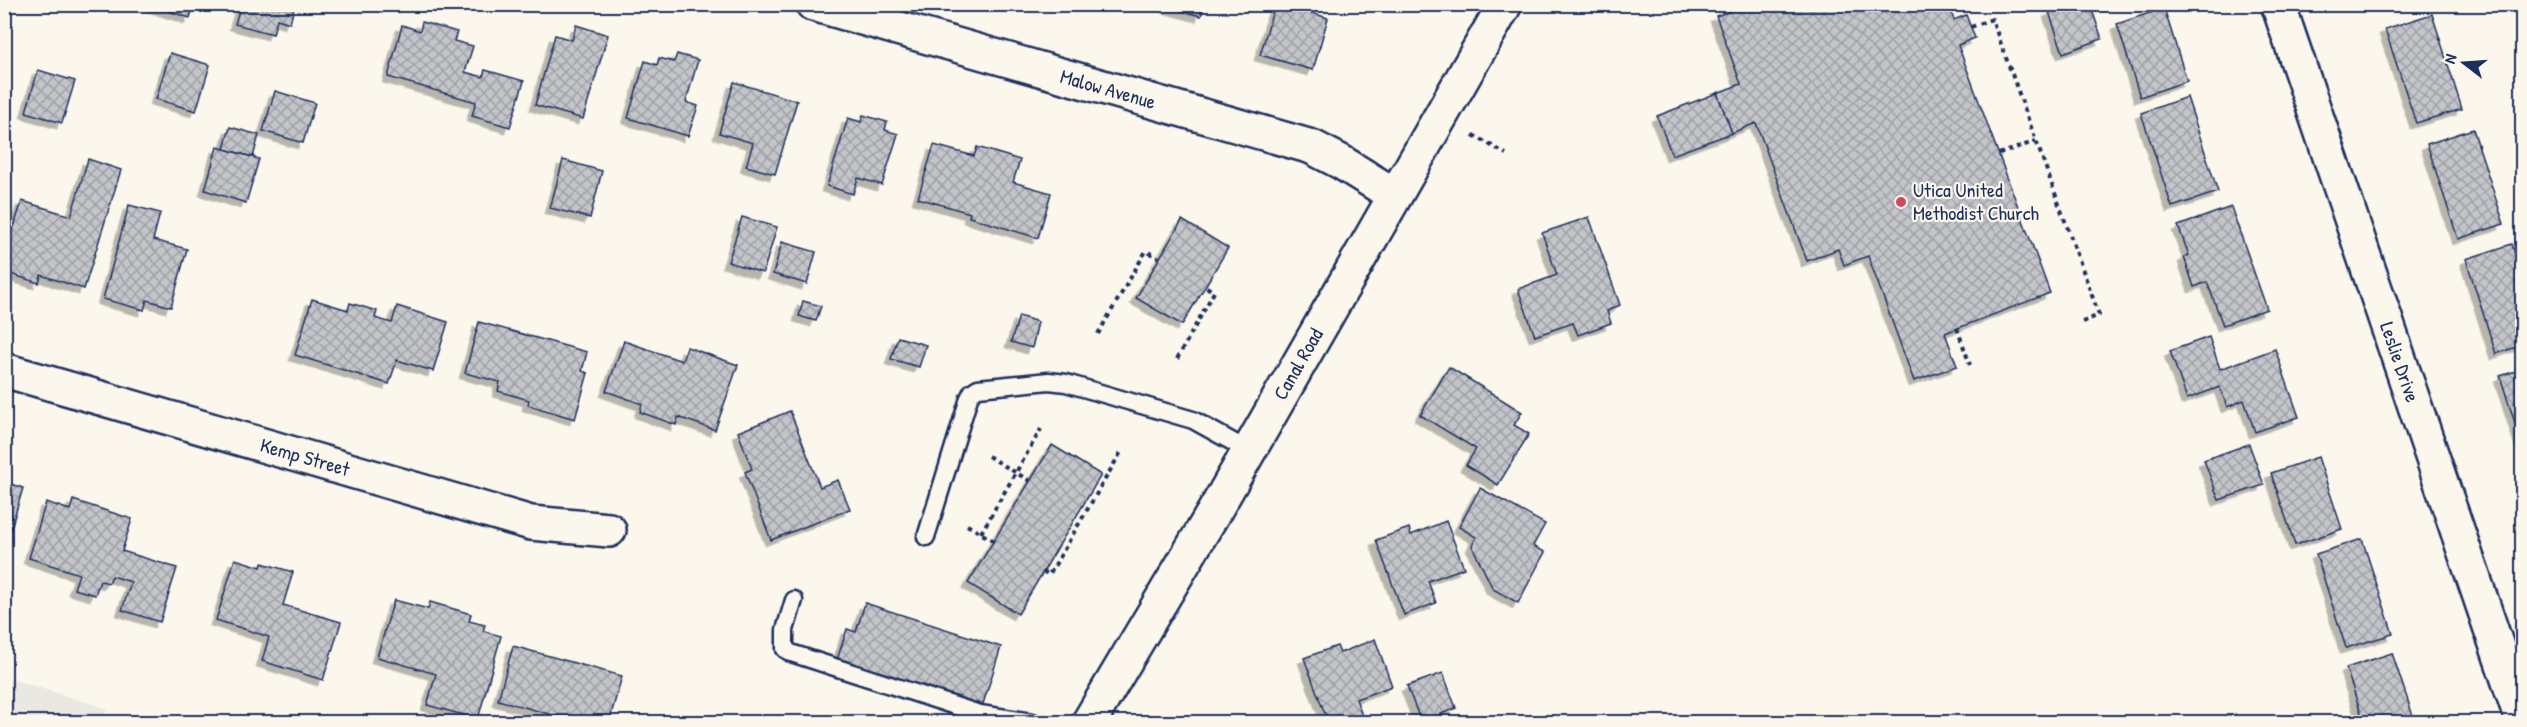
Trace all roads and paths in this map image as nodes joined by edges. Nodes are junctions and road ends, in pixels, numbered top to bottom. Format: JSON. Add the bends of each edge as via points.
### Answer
{"nodes":[{"id":1,"x":813,"y":4,"type":"edge"},
{"id":2,"x":1505,"y":4,"type":"edge"},
{"id":3,"x":2278,"y":4,"type":"edge"},
{"id":4,"x":1971,"y":27,"type":"dead end"},
{"id":5,"x":1473,"y":135,"type":"dead end"},
{"id":6,"x":2036,"y":141,"type":"junction"},
{"id":7,"x":1506,"y":154,"type":"dead end"},
{"id":8,"x":1999,"y":154,"type":"dead end"},
{"id":9,"x":1394,"y":195,"type":"junction"},
{"id":10,"x":1159,"y":258,"type":"dead end"},
{"id":11,"x":1205,"y":286,"type":"dead end"},
{"id":12,"x":2080,"y":323,"type":"dead end"},
{"id":13,"x":1957,"y":328,"type":"dead end"},
{"id":14,"x":1098,"y":334,"type":"dead end"},
{"id":15,"x":1177,"y":359,"type":"dead end"},
{"id":16,"x":1970,"y":365,"type":"dead end"},
{"id":17,"x":4,"y":370,"type":"edge"},
{"id":18,"x":1041,"y":429,"type":"dead end"},
{"id":19,"x":1249,"y":451,"type":"junction"},
{"id":20,"x":1121,"y":452,"type":"dead end"},
{"id":21,"x":988,"y":456,"type":"dead end"},
{"id":22,"x":1016,"y":472,"type":"junction"},
{"id":23,"x":1030,"y":481,"type":"dead end"},
{"id":24,"x":1080,"y":511,"type":"dead end"},
{"id":25,"x":1085,"y":514,"type":"junction"},
{"id":26,"x":967,"y":525,"type":"dead end"},
{"id":27,"x":609,"y":530,"type":"dead end"},
{"id":28,"x":981,"y":533,"type":"junction"},
{"id":29,"x":926,"y":537,"type":"dead end"},
{"id":30,"x":994,"y":541,"type":"dead end"},
{"id":31,"x":1043,"y":571,"type":"dead end"},
{"id":32,"x":794,"y":600,"type":"dead end"},
{"id":33,"x":2523,"y":720,"type":"edge"},
{"id":34,"x":1032,"y":723,"type":"edge"},
{"id":35,"x":1089,"y":723,"type":"edge"}],
"edges":[{"from":1,"to":9,"type":"street","name":"Malow Avenue","via":[[1312,147]]},
{"from":2,"to":9,"type":"street","name":"Canal Road"},
{"from":3,"to":33,"type":"street","name":"Leslie Drive"},
{"from":4,"to":6,"type":"path","via":[[1992,19]]},
{"from":5,"to":7,"type":"path"},
{"from":6,"to":8,"type":"path"},
{"from":6,"to":12,"type":"path","via":[[2099,315]]},
{"from":9,"to":19,"type":"street","name":"Canal Road"},
{"from":10,"to":14,"type":"path","via":[[1146,251]]},
{"from":11,"to":15,"type":"path","via":[[1214,292]]},
{"from":13,"to":16,"type":"path"},
{"from":17,"to":27,"type":"street","name":"Kemp Street","via":[[531,523]]},
{"from":18,"to":22,"type":"path"},
{"from":19,"to":29,"type":"lane","via":[[1193,420],[1066,382],[978,388],[969,398]]},
{"from":19,"to":35,"type":"street","name":"Canal Road"},
{"from":20,"to":25,"type":"path"},
{"from":21,"to":22,"type":"path"},
{"from":22,"to":23,"type":"path"},
{"from":22,"to":28,"type":"path"},
{"from":24,"to":25,"type":"path"},
{"from":25,"to":31,"type":"path","via":[[1049,575]]},
{"from":26,"to":28,"type":"path"},
{"from":28,"to":30,"type":"path"},
{"from":32,"to":34,"type":"lane","via":[[783,640],[791,654],[980,714]]}]}
